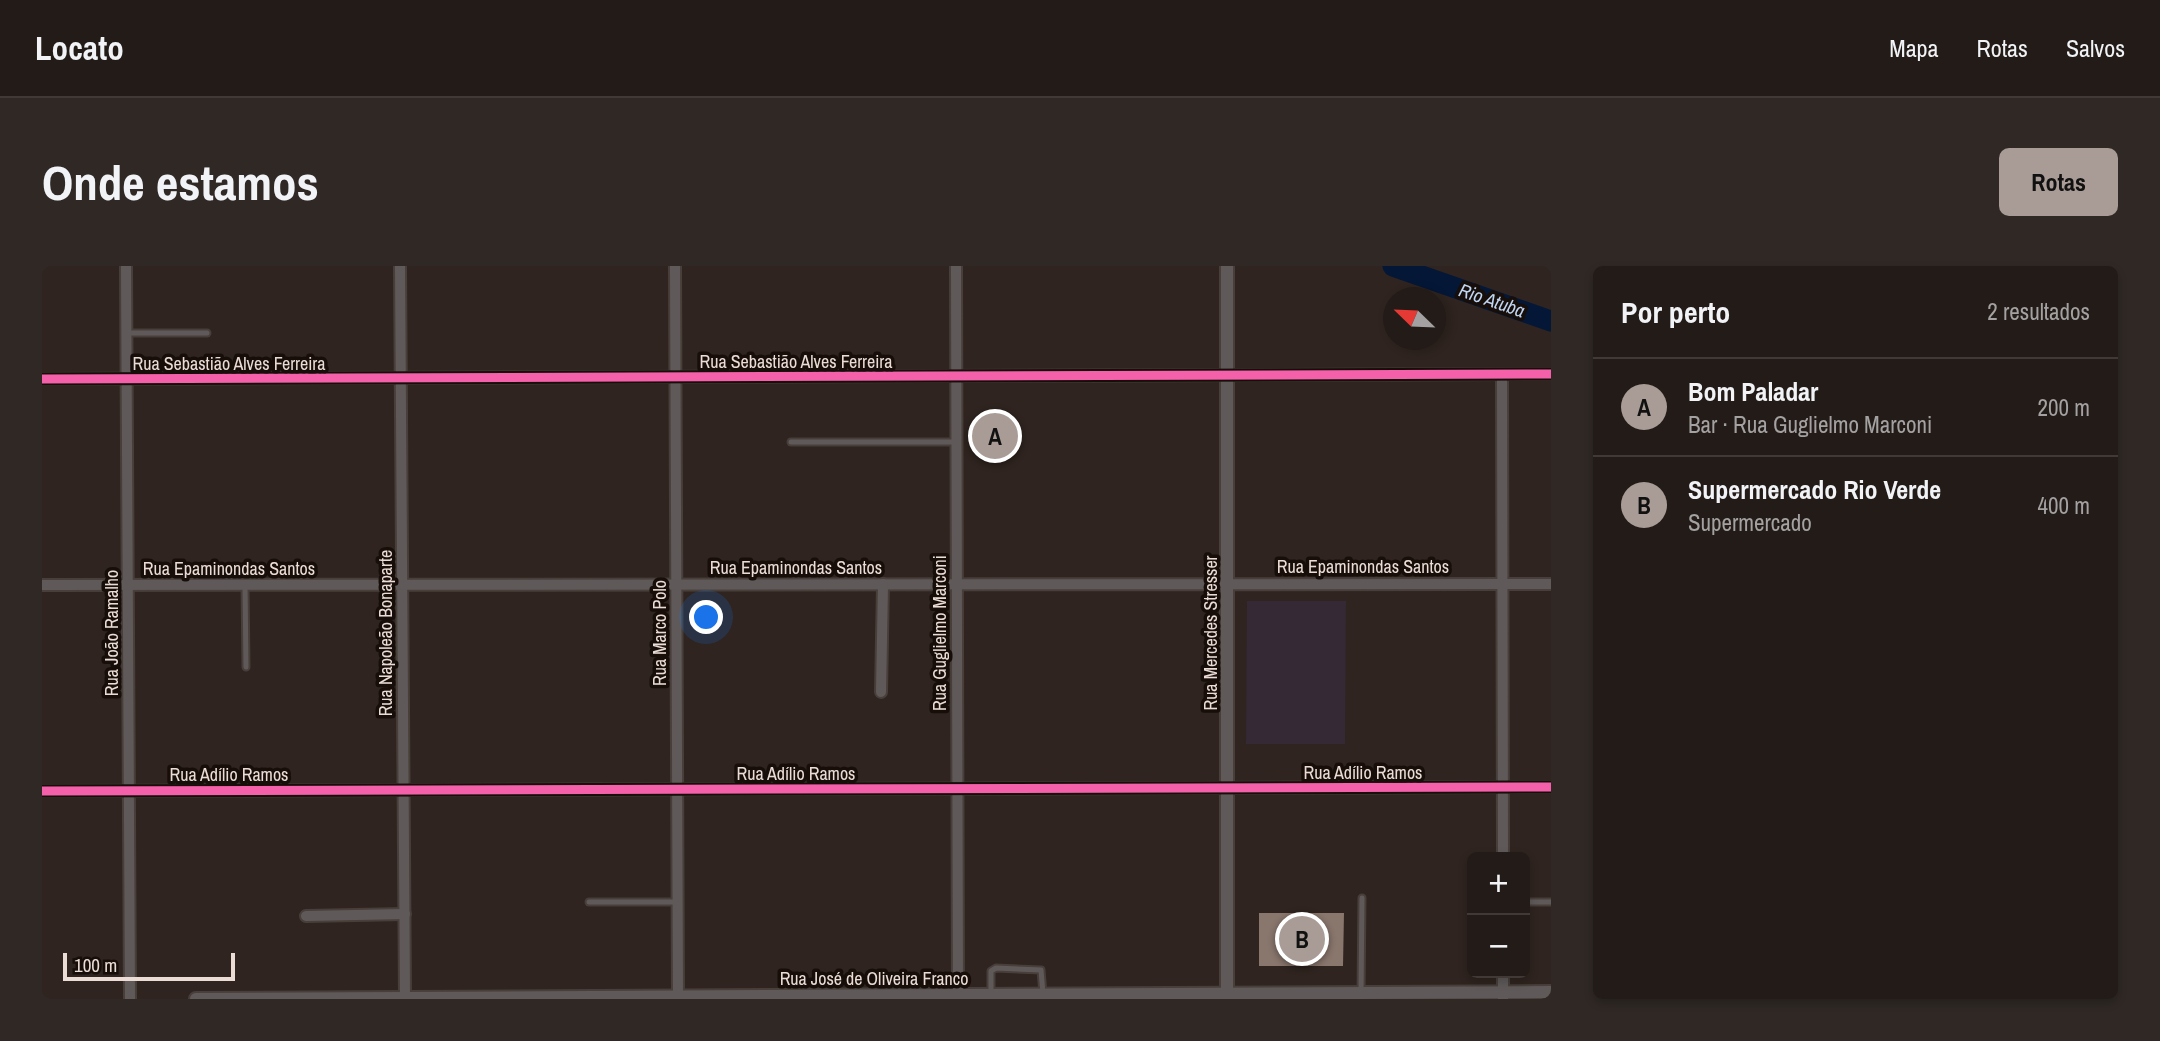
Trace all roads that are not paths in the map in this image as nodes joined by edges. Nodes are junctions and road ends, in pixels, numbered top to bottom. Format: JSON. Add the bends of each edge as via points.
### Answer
{"nodes":[{"id":1,"x":127,"y":266,"type":"edge"},
{"id":2,"x":400,"y":266,"type":"edge"},
{"id":3,"x":675,"y":266,"type":"edge"},
{"id":4,"x":956,"y":266,"type":"edge"},
{"id":5,"x":1227,"y":266,"type":"edge"},
{"id":6,"x":127,"y":333,"type":"junction"},
{"id":7,"x":206,"y":333,"type":"dead end"},
{"id":8,"x":1502,"y":374,"type":"junction"},
{"id":9,"x":1551,"y":374,"type":"edge"},
{"id":10,"x":1227,"y":375,"type":"junction"},
{"id":11,"x":956,"y":376,"type":"junction"},
{"id":12,"x":675,"y":377,"type":"junction"},
{"id":13,"x":401,"y":378,"type":"junction"},
{"id":14,"x":42,"y":379,"type":"edge"},
{"id":15,"x":127,"y":379,"type":"junction"},
{"id":16,"x":791,"y":442,"type":"dead end"},
{"id":17,"x":956,"y":442,"type":"junction"},
{"id":18,"x":883,"y":584,"type":"junction"},
{"id":19,"x":957,"y":584,"type":"junction"},
{"id":20,"x":1227,"y":584,"type":"junction"},
{"id":21,"x":1502,"y":584,"type":"junction"},
{"id":22,"x":1551,"y":584,"type":"edge"},
{"id":23,"x":42,"y":585,"type":"edge"},
{"id":24,"x":128,"y":585,"type":"junction"},
{"id":25,"x":245,"y":585,"type":"junction"},
{"id":26,"x":402,"y":585,"type":"junction"},
{"id":27,"x":676,"y":585,"type":"junction"},
{"id":28,"x":246,"y":667,"type":"dead end"},
{"id":29,"x":881,"y":692,"type":"dead end"},
{"id":30,"x":1502,"y":787,"type":"junction"},
{"id":31,"x":1551,"y":787,"type":"edge"},
{"id":32,"x":1227,"y":788,"type":"junction"},
{"id":33,"x":677,"y":789,"type":"junction"},
{"id":34,"x":957,"y":789,"type":"junction"},
{"id":35,"x":129,"y":790,"type":"junction"},
{"id":36,"x":404,"y":790,"type":"junction"},
{"id":37,"x":42,"y":791,"type":"edge"},
{"id":38,"x":1503,"y":852,"type":"edge"},
{"id":39,"x":1362,"y":898,"type":"dead end"},
{"id":40,"x":589,"y":902,"type":"dead end"},
{"id":41,"x":678,"y":902,"type":"junction"},
{"id":42,"x":1530,"y":902,"type":"edge"},
{"id":43,"x":1551,"y":902,"type":"edge"},
{"id":44,"x":405,"y":914,"type":"junction"},
{"id":45,"x":306,"y":916,"type":"dead end"},
{"id":46,"x":1551,"y":992,"type":"edge"},
{"id":47,"x":1361,"y":993,"type":"junction"},
{"id":48,"x":1503,"y":995,"type":"edge"},
{"id":49,"x":982,"y":996,"type":"edge"},
{"id":50,"x":1041,"y":996,"type":"edge"},
{"id":51,"x":1227,"y":996,"type":"edge"},
{"id":52,"x":958,"y":997,"type":"edge"},
{"id":53,"x":405,"y":998,"type":"edge"},
{"id":54,"x":678,"y":998,"type":"edge"},
{"id":55,"x":130,"y":999,"type":"edge"},
{"id":56,"x":196,"y":999,"type":"edge"}],
"edges":[{"from":1,"to":6,"type":"street","name":"Rua João Ramalho"},
{"from":2,"to":13,"type":"street","name":"Rua Napoleão Bonaparte"},
{"from":3,"to":12,"type":"street","name":"Rua Marco Polo"},
{"from":4,"to":11,"type":"street","name":"Rua Guglielmo Marconi"},
{"from":5,"to":10,"type":"street","name":"Rua Mercedes Stresser"},
{"from":6,"to":7,"type":"lane"},
{"from":6,"to":15,"type":"street","name":"Rua João Ramalho"},
{"from":8,"to":9,"type":"street","name":"Rua Sebastião Alves Ferreira"},
{"from":8,"to":10,"type":"street","name":"Rua Sebastião Alves Ferreira"},
{"from":8,"to":21,"type":"street"},
{"from":10,"to":11,"type":"street","name":"Rua Sebastião Alves Ferreira"},
{"from":10,"to":20,"type":"street","name":"Rua Mercedes Stresser"},
{"from":11,"to":12,"type":"street","name":"Rua Sebastião Alves Ferreira"},
{"from":11,"to":17,"type":"street","name":"Rua Guglielmo Marconi"},
{"from":12,"to":13,"type":"street","name":"Rua Sebastião Alves Ferreira"},
{"from":12,"to":27,"type":"street","name":"Rua Marco Polo"},
{"from":13,"to":15,"type":"street","name":"Rua Sebastião Alves Ferreira"},
{"from":13,"to":26,"type":"street","name":"Rua Napoleão Bonaparte"},
{"from":14,"to":15,"type":"street","name":"Rua Sebastião Alves Ferreira"},
{"from":15,"to":24,"type":"street","name":"Rua João Ramalho"},
{"from":16,"to":17,"type":"lane"},
{"from":17,"to":19,"type":"street","name":"Rua Guglielmo Marconi"},
{"from":18,"to":19,"type":"street","name":"Rua Epaminondas Santos"},
{"from":18,"to":27,"type":"street","name":"Rua Epaminondas Santos"},
{"from":18,"to":29,"type":"street"},
{"from":19,"to":20,"type":"street","name":"Rua Epaminondas Santos"},
{"from":19,"to":34,"type":"street","name":"Rua Guglielmo Marconi"},
{"from":20,"to":21,"type":"street","name":"Rua Epaminondas Santos"},
{"from":20,"to":32,"type":"street","name":"Rua Mercedes Stresser"},
{"from":21,"to":22,"type":"street","name":"Rua Epaminondas Santos"},
{"from":21,"to":30,"type":"street"},
{"from":23,"to":24,"type":"street","name":"Rua Epaminondas Santos"},
{"from":24,"to":25,"type":"street","name":"Rua Epaminondas Santos"},
{"from":24,"to":35,"type":"street","name":"Rua João Ramalho"},
{"from":25,"to":26,"type":"street","name":"Rua Epaminondas Santos"},
{"from":25,"to":28,"type":"lane"},
{"from":26,"to":27,"type":"street","name":"Rua Epaminondas Santos"},
{"from":26,"to":36,"type":"street","name":"Rua Napoleão Bonaparte"},
{"from":27,"to":33,"type":"street","name":"Rua Marco Polo"},
{"from":30,"to":31,"type":"street","name":"Rua Adílio Ramos"},
{"from":30,"to":32,"type":"street","name":"Rua Adílio Ramos"},
{"from":30,"to":38,"type":"street"},
{"from":32,"to":34,"type":"street","name":"Rua Adílio Ramos"},
{"from":32,"to":51,"type":"street","name":"Rua Mercedes Stresser"},
{"from":33,"to":34,"type":"street","name":"Rua Adílio Ramos"},
{"from":33,"to":36,"type":"street","name":"Rua Adílio Ramos"},
{"from":33,"to":41,"type":"street","name":"Rua Marco Polo"},
{"from":34,"to":52,"type":"street","name":"Rua Guglielmo Marconi"},
{"from":35,"to":36,"type":"street","name":"Rua Adílio Ramos"},
{"from":35,"to":37,"type":"street","name":"Rua Adílio Ramos"},
{"from":35,"to":55,"type":"street","name":"Rua João Ramalho"},
{"from":36,"to":44,"type":"street","name":"Rua Napoleão Bonaparte"},
{"from":39,"to":47,"type":"lane"},
{"from":40,"to":41,"type":"lane"},
{"from":41,"to":54,"type":"street","name":"Rua Marco Polo"},
{"from":42,"to":43,"type":"lane"},
{"from":44,"to":45,"type":"street"},
{"from":44,"to":53,"type":"street","name":"Rua Napoleão Bonaparte"},
{"from":46,"to":48,"type":"street","name":"Rua José de Oliveira Franco"},
{"from":47,"to":48,"type":"street","name":"Rua José de Oliveira Franco"},
{"from":47,"to":51,"type":"street","name":"Rua José de Oliveira Franco"},
{"from":49,"to":50,"type":"street","name":"Rua José de Oliveira Franco"},
{"from":49,"to":50,"type":"lane","via":[[996,968],[1041,970]]},
{"from":49,"to":52,"type":"street","name":"Rua José de Oliveira Franco"},
{"from":50,"to":51,"type":"street","name":"Rua José de Oliveira Franco"},
{"from":52,"to":54,"type":"street","name":"Rua José de Oliveira Franco"},
{"from":53,"to":54,"type":"street","name":"Rua José de Oliveira Franco"},
{"from":53,"to":56,"type":"street","name":"Rua José de Oliveira Franco"}]}
